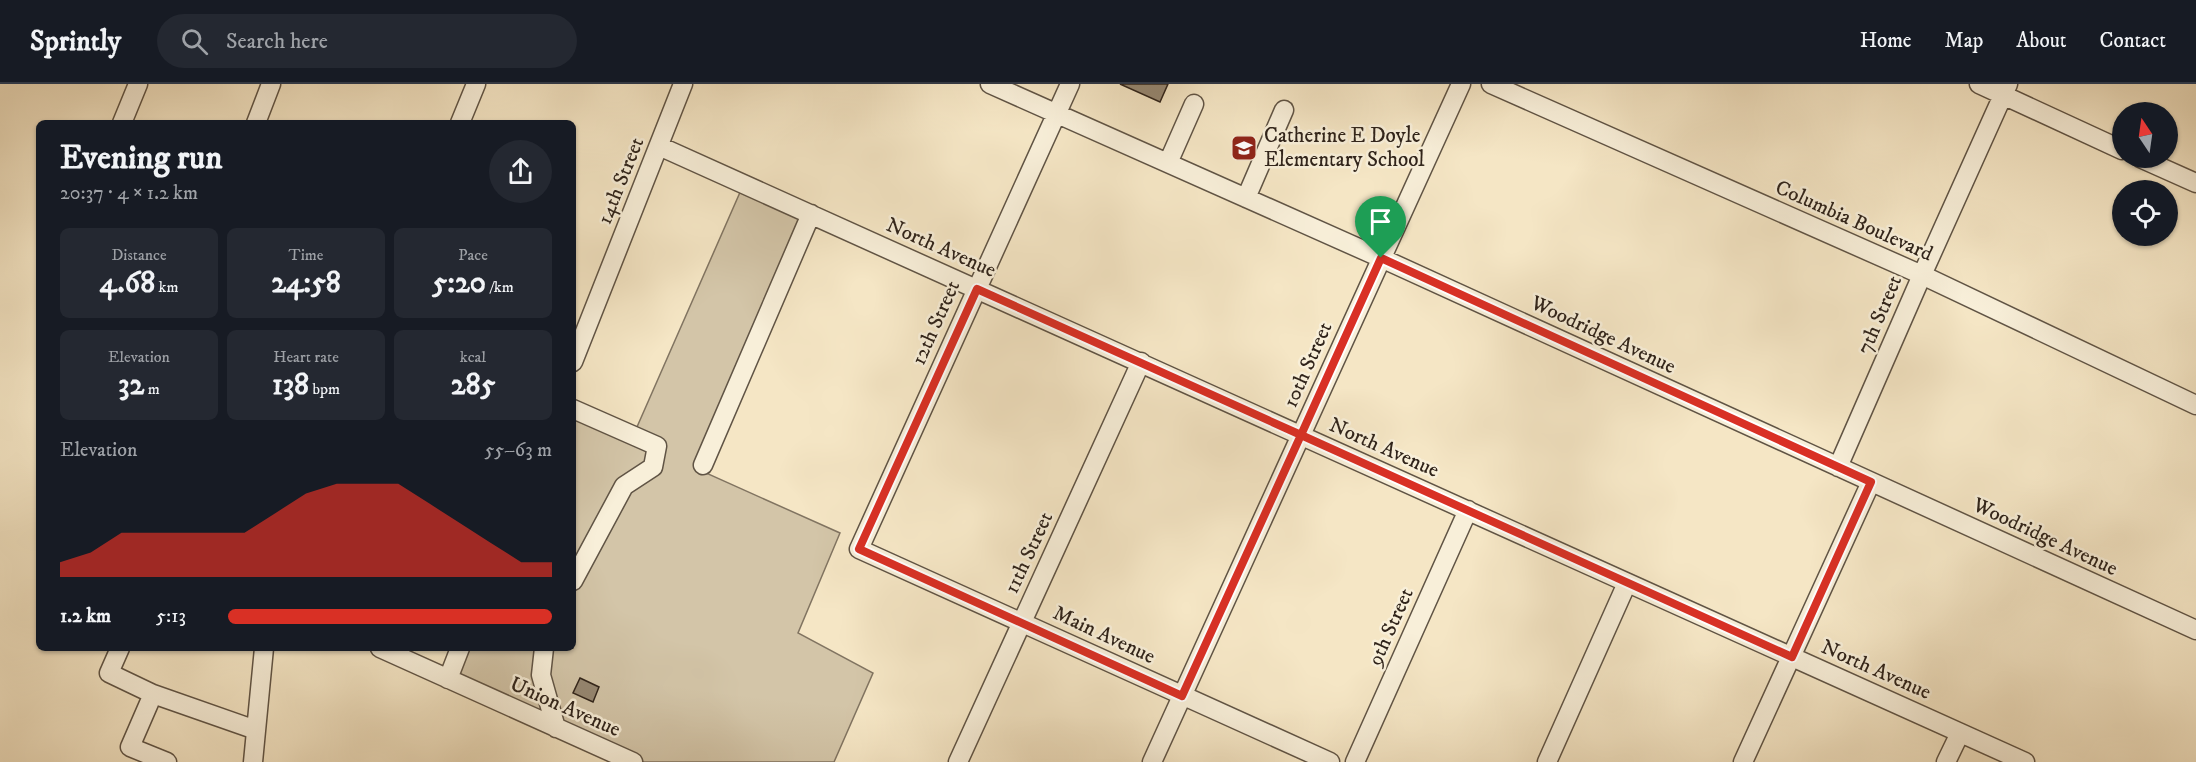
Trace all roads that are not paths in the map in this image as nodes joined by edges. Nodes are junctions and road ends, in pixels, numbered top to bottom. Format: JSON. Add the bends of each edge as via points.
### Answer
{"nodes":[{"id":1,"x":138,"y":84,"type":"edge"},
{"id":2,"x":271,"y":84,"type":"edge"},
{"id":3,"x":476,"y":84,"type":"edge"},
{"id":4,"x":683,"y":84,"type":"edge"},
{"id":5,"x":990,"y":84,"type":"edge"},
{"id":6,"x":1070,"y":84,"type":"edge"},
{"id":7,"x":1461,"y":84,"type":"edge"},
{"id":8,"x":1491,"y":84,"type":"edge"},
{"id":9,"x":1979,"y":84,"type":"edge"},
{"id":10,"x":2006,"y":89,"type":"edge"},
{"id":11,"x":1194,"y":104,"type":"dead end"},
{"id":12,"x":1284,"y":110,"type":"dead end"},
{"id":13,"x":1056,"y":114,"type":"junction"},
{"id":14,"x":124,"y":120,"type":"edge"},
{"id":15,"x":257,"y":120,"type":"edge"},
{"id":16,"x":461,"y":120,"type":"edge"},
{"id":17,"x":2112,"y":145,"type":"edge"},
{"id":18,"x":659,"y":146,"type":"junction"},
{"id":19,"x":1168,"y":163,"type":"junction"},
{"id":20,"x":2162,"y":168,"type":"edge"},
{"id":21,"x":2196,"y":183,"type":"edge"},
{"id":22,"x":1246,"y":198,"type":"junction"},
{"id":23,"x":811,"y":214,"type":"junction"},
{"id":24,"x":1381,"y":258,"type":"junction"},
{"id":25,"x":1922,"y":275,"type":"junction"},
{"id":26,"x":977,"y":289,"type":"junction"},
{"id":27,"x":580,"y":326,"type":"edge"},
{"id":28,"x":576,"y":347,"type":"edge"},
{"id":29,"x":1141,"y":363,"type":"junction"},
{"id":30,"x":2196,"y":405,"type":"edge"},
{"id":31,"x":576,"y":410,"type":"edge"},
{"id":32,"x":1301,"y":435,"type":"junction"},
{"id":33,"x":703,"y":465,"type":"dead end"},
{"id":34,"x":1838,"y":467,"type":"junction"},
{"id":35,"x":1871,"y":482,"type":"junction"},
{"id":36,"x":1468,"y":510,"type":"junction"},
{"id":37,"x":859,"y":549,"type":"joint"},
{"id":38,"x":576,"y":575,"type":"edge"},
{"id":39,"x":1627,"y":584,"type":"junction"},
{"id":40,"x":1022,"y":623,"type":"junction"},
{"id":41,"x":2196,"y":630,"type":"edge"},
{"id":42,"x":119,"y":651,"type":"edge"},
{"id":43,"x":264,"y":651,"type":"edge"},
{"id":44,"x":387,"y":651,"type":"edge"},
{"id":45,"x":459,"y":651,"type":"edge"},
{"id":46,"x":544,"y":651,"type":"edge"},
{"id":47,"x":1792,"y":657,"type":"junction"},
{"id":48,"x":448,"y":679,"type":"junction"},
{"id":49,"x":153,"y":694,"type":"junction"},
{"id":50,"x":1182,"y":696,"type":"junction"},
{"id":51,"x":556,"y":728,"type":"junction"},
{"id":52,"x":256,"y":730,"type":"junction"},
{"id":53,"x":1960,"y":733,"type":"junction"},
{"id":54,"x":167,"y":762,"type":"edge"},
{"id":55,"x":253,"y":762,"type":"edge"},
{"id":56,"x":633,"y":762,"type":"edge"},
{"id":57,"x":958,"y":762,"type":"edge"},
{"id":58,"x":1152,"y":762,"type":"edge"},
{"id":59,"x":1330,"y":762,"type":"edge"},
{"id":60,"x":1355,"y":762,"type":"edge"},
{"id":61,"x":1547,"y":762,"type":"edge"},
{"id":62,"x":1743,"y":762,"type":"edge"},
{"id":63,"x":1946,"y":762,"type":"edge"},
{"id":64,"x":2025,"y":762,"type":"edge"}],
"edges":[{"from":1,"to":14,"type":"street"},
{"from":2,"to":15,"type":"street"},
{"from":3,"to":16,"type":"street"},
{"from":4,"to":18,"type":"street","name":"14th Street"},
{"from":5,"to":13,"type":"street","name":"Woodridge Avenue"},
{"from":6,"to":13,"type":"street","name":"12th Street"},
{"from":7,"to":24,"type":"street","name":"10th Street"},
{"from":8,"to":25,"type":"street","name":"Columbia Boulevard"},
{"from":9,"to":10,"type":"street"},
{"from":10,"to":17,"type":"street"},
{"from":10,"to":25,"type":"street","name":"7th Street"},
{"from":11,"to":19,"type":"street"},
{"from":12,"to":22,"type":"street"},
{"from":13,"to":19,"type":"street","name":"Woodridge Avenue"},
{"from":13,"to":26,"type":"street","name":"12th Street"},
{"from":18,"to":23,"type":"street","name":"North Avenue"},
{"from":18,"to":27,"type":"street","name":"14th Street"},
{"from":19,"to":22,"type":"street","name":"Woodridge Avenue"},
{"from":20,"to":21,"type":"street"},
{"from":22,"to":24,"type":"street","name":"Woodridge Avenue"},
{"from":23,"to":26,"type":"street","name":"North Avenue"},
{"from":23,"to":33,"type":"street"},
{"from":24,"to":32,"type":"street","name":"10th Street"},
{"from":24,"to":34,"type":"street","name":"Woodridge Avenue"},
{"from":25,"to":30,"type":"street","name":"Columbia Boulevard"},
{"from":25,"to":34,"type":"street","name":"7th Street"},
{"from":26,"to":29,"type":"street","name":"North Avenue"},
{"from":26,"to":37,"type":"street","name":"12th Street"},
{"from":27,"to":28,"type":"street","name":"14th Street"},
{"from":29,"to":32,"type":"street","name":"North Avenue"},
{"from":29,"to":40,"type":"street","name":"11th Street"},
{"from":31,"to":38,"type":"street","via":[[657,446],[653,467],[624,486]]},
{"from":32,"to":36,"type":"street","name":"North Avenue"},
{"from":32,"to":50,"type":"street","name":"10th Street"},
{"from":34,"to":35,"type":"street","name":"Woodridge Avenue"},
{"from":35,"to":41,"type":"street","name":"Woodridge Avenue"},
{"from":35,"to":47,"type":"street"},
{"from":36,"to":39,"type":"street","name":"North Avenue"},
{"from":36,"to":60,"type":"street","name":"9th Street"},
{"from":37,"to":40,"type":"street","name":"Main Avenue"},
{"from":39,"to":47,"type":"street","name":"North Avenue"},
{"from":39,"to":61,"type":"street"},
{"from":40,"to":50,"type":"street","name":"Main Avenue"},
{"from":40,"to":57,"type":"street","name":"11th Street"},
{"from":42,"to":49,"type":"street","via":[[109,673]]},
{"from":43,"to":52,"type":"street"},
{"from":44,"to":48,"type":"street","name":"Union Avenue"},
{"from":45,"to":48,"type":"street"},
{"from":46,"to":51,"type":"street","via":[[541,675]]},
{"from":47,"to":53,"type":"street","name":"North Avenue"},
{"from":47,"to":62,"type":"street"},
{"from":48,"to":51,"type":"street","name":"Union Avenue"},
{"from":49,"to":52,"type":"street"},
{"from":49,"to":54,"type":"street","via":[[130,747]]},
{"from":50,"to":58,"type":"street","name":"10th Street"},
{"from":50,"to":59,"type":"street","name":"Main Avenue"},
{"from":51,"to":56,"type":"street","name":"Union Avenue"},
{"from":52,"to":55,"type":"street"},
{"from":53,"to":63,"type":"street"},
{"from":53,"to":64,"type":"street","name":"North Avenue"}]}
